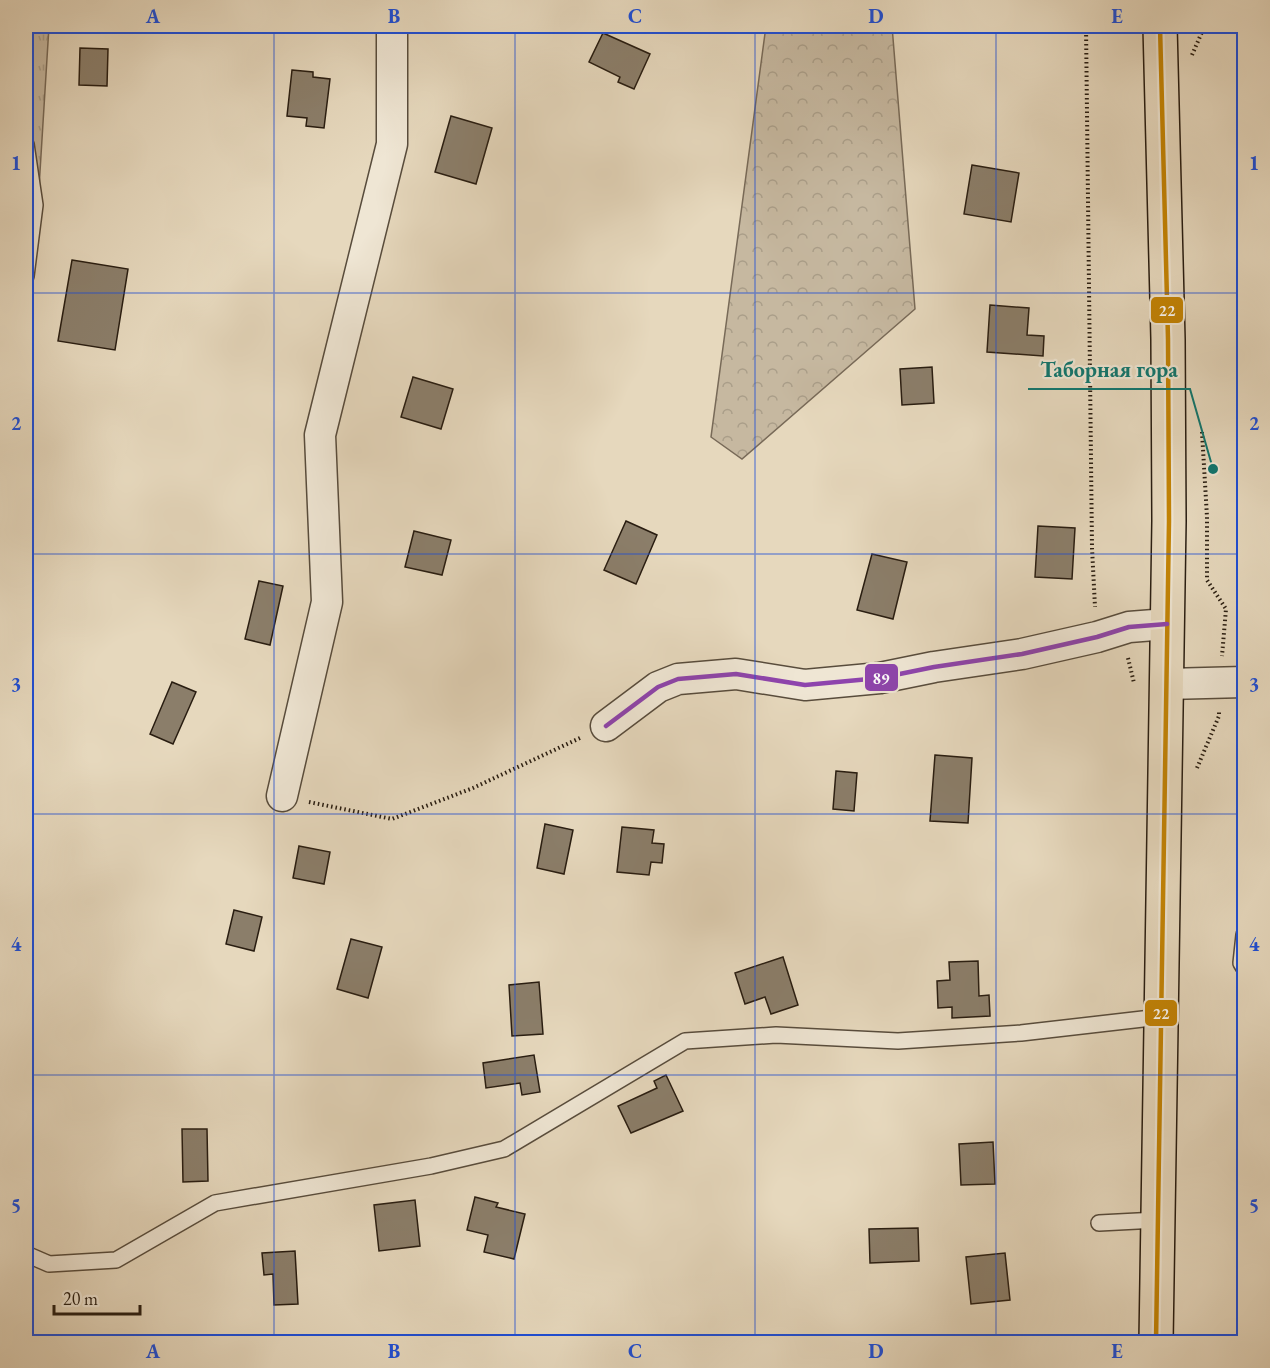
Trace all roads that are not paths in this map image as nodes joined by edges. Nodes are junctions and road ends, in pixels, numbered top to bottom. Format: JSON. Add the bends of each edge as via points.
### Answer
{"nodes":[{"id":1,"x":392,"y":26,"type":"edge"},
{"id":2,"x":1160,"y":26,"type":"edge"},
{"id":3,"x":26,"y":144,"type":"edge"},
{"id":4,"x":26,"y":276,"type":"edge"},
{"id":5,"x":1167,"y":624,"type":"junction"},
{"id":6,"x":1245,"y":682,"type":"edge"},
{"id":7,"x":1167,"y":684,"type":"junction"},
{"id":8,"x":606,"y":726,"type":"road end"},
{"id":9,"x":282,"y":796,"type":"road end"},
{"id":10,"x":1245,"y":935,"type":"edge"},
{"id":11,"x":1245,"y":968,"type":"edge"},
{"id":12,"x":1160,"y":1017,"type":"junction"},
{"id":13,"x":1157,"y":1220,"type":"junction"},
{"id":14,"x":1099,"y":1222,"type":"dead end"},
{"id":15,"x":26,"y":1254,"type":"edge"},
{"id":16,"x":1156,"y":1342,"type":"edge"}],
"edges":[{"from":1,"to":9,"type":"street","via":[[392,144],[320,435],[327,602]]},
{"from":2,"to":5,"type":"main road","via":[[1168,339]]},
{"from":3,"to":4,"type":"lane","via":[[35,205]]},
{"from":5,"to":7,"type":"main road"},
{"from":5,"to":8,"type":"street","via":[[1129,627],[1022,654],[880,678],[805,685],[736,674],[678,679],[658,687]]},
{"from":6,"to":7,"type":"street"},
{"from":7,"to":12,"type":"main road"},
{"from":10,"to":11,"type":"lane","via":[[1241,963]]},
{"from":12,"to":13,"type":"main road"},
{"from":12,"to":15,"type":"lane","via":[[1021,1033],[898,1041],[776,1035],[685,1041],[504,1149],[431,1166],[215,1203],[116,1260],[49,1264]]},
{"from":13,"to":14,"type":"lane"},
{"from":13,"to":16,"type":"main road"}]}
